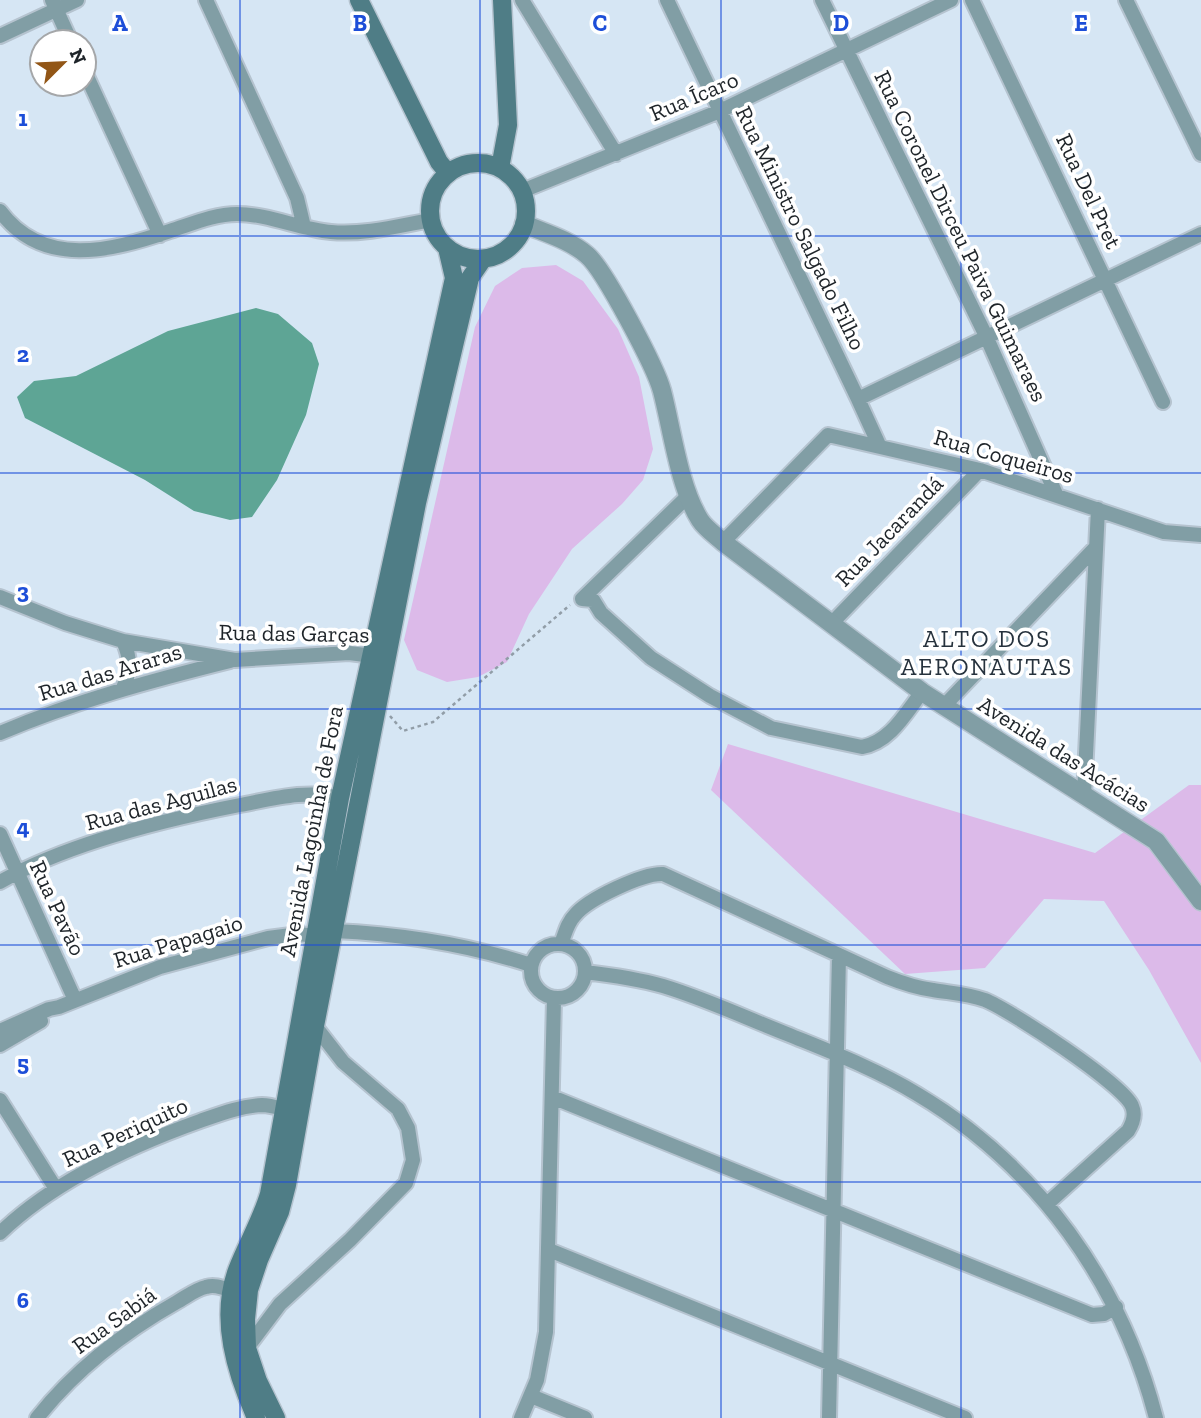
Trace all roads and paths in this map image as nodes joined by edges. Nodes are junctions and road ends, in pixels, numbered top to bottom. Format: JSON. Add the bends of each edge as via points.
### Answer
{"nodes":[{"id":1,"x":77,"y":0,"type":"edge"},
{"id":2,"x":206,"y":0,"type":"edge"},
{"id":3,"x":359,"y":0,"type":"edge"},
{"id":4,"x":502,"y":0,"type":"edge"},
{"id":5,"x":522,"y":0,"type":"edge"},
{"id":6,"x":667,"y":0,"type":"edge"},
{"id":7,"x":822,"y":0,"type":"edge"},
{"id":8,"x":951,"y":0,"type":"edge"},
{"id":9,"x":972,"y":0,"type":"edge"},
{"id":10,"x":1126,"y":0,"type":"edge"},
{"id":11,"x":54,"y":5,"type":"edge"},
{"id":12,"x":65,"y":28,"type":"edge"},
{"id":13,"x":0,"y":37,"type":"edge"},
{"id":14,"x":846,"y":51,"type":"junction"},
{"id":15,"x":97,"y":98,"type":"edge"},
{"id":16,"x":720,"y":111,"type":"junction"},
{"id":17,"x":616,"y":153,"type":"junction"},
{"id":18,"x":1201,"y":154,"type":"edge"},
{"id":19,"x":500,"y":168,"type":"junction"},
{"id":20,"x":448,"y":173,"type":"junction"},
{"id":21,"x":522,"y":191,"type":"junction"},
{"id":22,"x":0,"y":211,"type":"edge"},
{"id":23,"x":431,"y":220,"type":"junction"},
{"id":24,"x":524,"y":224,"type":"junction"},
{"id":25,"x":304,"y":227,"type":"junction"},
{"id":26,"x":1201,"y":234,"type":"edge"},
{"id":27,"x":160,"y":235,"type":"junction"},
{"id":28,"x":447,"y":248,"type":"junction"},
{"id":29,"x":483,"y":259,"type":"junction"},
{"id":30,"x":1106,"y":280,"type":"junction"},
{"id":31,"x":986,"y":336,"type":"junction"},
{"id":32,"x":858,"y":400,"type":"junction"},
{"id":33,"x":1163,"y":402,"type":"dead end"},
{"id":34,"x":879,"y":446,"type":"junction"},
{"id":35,"x":980,"y":470,"type":"junction"},
{"id":36,"x":1056,"y":494,"type":"junction"},
{"id":37,"x":688,"y":496,"type":"junction"},
{"id":38,"x":1098,"y":509,"type":"junction"},
{"id":39,"x":1201,"y":535,"type":"edge"},
{"id":40,"x":723,"y":542,"type":"junction"},
{"id":41,"x":1096,"y":547,"type":"junction"},
{"id":42,"x":0,"y":597,"type":"edge"},
{"id":43,"x":582,"y":599,"type":"junction"},
{"id":44,"x":831,"y":624,"type":"junction"},
{"id":45,"x":123,"y":641,"type":"junction"},
{"id":46,"x":379,"y":656,"type":"junction"},
{"id":47,"x":235,"y":660,"type":"junction"},
{"id":48,"x":123,"y":688,"type":"junction"},
{"id":49,"x":922,"y":692,"type":"junction"},
{"id":50,"x":378,"y":702,"type":"junction"},
{"id":51,"x":943,"y":706,"type":"junction"},
{"id":52,"x":0,"y":733,"type":"edge"},
{"id":53,"x":1084,"y":795,"type":"junction"},
{"id":54,"x":340,"y":798,"type":"junction"},
{"id":55,"x":0,"y":834,"type":"edge"},
{"id":56,"x":17,"y":872,"type":"junction"},
{"id":57,"x":0,"y":882,"type":"edge"},
{"id":58,"x":1201,"y":901,"type":"edge"},
{"id":59,"x":334,"y":932,"type":"junction"},
{"id":60,"x":315,"y":936,"type":"junction"},
{"id":61,"x":561,"y":944,"type":"junction"},
{"id":62,"x":839,"y":955,"type":"junction"},
{"id":63,"x":531,"y":965,"type":"junction"},
{"id":64,"x":585,"y":972,"type":"junction"},
{"id":65,"x":554,"y":999,"type":"junction"},
{"id":66,"x":75,"y":1000,"type":"junction"},
{"id":67,"x":59,"y":1007,"type":"junction"},
{"id":68,"x":314,"y":1027,"type":"junction"},
{"id":69,"x":0,"y":1031,"type":"edge"},
{"id":70,"x":0,"y":1045,"type":"edge"},
{"id":71,"x":836,"y":1055,"type":"junction"},
{"id":72,"x":552,"y":1097,"type":"junction"},
{"id":73,"x":0,"y":1100,"type":"edge"},
{"id":74,"x":283,"y":1109,"type":"junction"},
{"id":75,"x":56,"y":1189,"type":"junction"},
{"id":76,"x":1048,"y":1203,"type":"junction"},
{"id":77,"x":833,"y":1210,"type":"junction"},
{"id":78,"x":0,"y":1233,"type":"edge"},
{"id":79,"x":549,"y":1250,"type":"junction"},
{"id":80,"x":232,"y":1292,"type":"junction"},
{"id":81,"x":1116,"y":1307,"type":"junction"},
{"id":82,"x":247,"y":1348,"type":"junction"},
{"id":83,"x":829,"y":1363,"type":"junction"},
{"id":84,"x":531,"y":1396,"type":"junction"},
{"id":85,"x":37,"y":1418,"type":"edge"},
{"id":86,"x":257,"y":1418,"type":"edge"},
{"id":87,"x":276,"y":1418,"type":"edge"},
{"id":88,"x":521,"y":1418,"type":"edge"},
{"id":89,"x":585,"y":1418,"type":"edge"},
{"id":90,"x":829,"y":1418,"type":"edge"},
{"id":91,"x":965,"y":1418,"type":"edge"},
{"id":92,"x":1156,"y":1418,"type":"edge"}],
"edges":[{"from":1,"to":11,"type":"street"},
{"from":2,"to":25,"type":"street","via":[[297,198]]},
{"from":3,"to":20,"type":"main road"},
{"from":4,"to":19,"type":"main road","via":[[508,125]]},
{"from":5,"to":17,"type":"street"},
{"from":6,"to":16,"type":"street","name":"Rua Ministro Salgado Filho"},
{"from":7,"to":14,"type":"street","name":"Rua Coronel Dirceu Paiva Guimaraes"},
{"from":8,"to":14,"type":"street","name":"Rua Ícaro"},
{"from":9,"to":30,"type":"street","name":"Rua Del Pret"},
{"from":10,"to":18,"type":"street"},
{"from":11,"to":12,"type":"street"},
{"from":11,"to":13,"type":"street"},
{"from":14,"to":16,"type":"street","name":"Rua Ícaro"},
{"from":14,"to":31,"type":"street","name":"Rua Coronel Dirceu Paiva Guimaraes"},
{"from":15,"to":27,"type":"street"},
{"from":16,"to":17,"type":"street","name":"Rua Ícaro"},
{"from":16,"to":32,"type":"street","name":"Rua Ministro Salgado Filho"},
{"from":17,"to":21,"type":"street","name":"Rua Ícaro"},
{"from":19,"to":20,"type":"main road","via":[[473,163]]},
{"from":19,"to":21,"type":"main road"},
{"from":20,"to":23,"type":"main road","via":[[433,194]]},
{"from":21,"to":24,"type":"main road"},
{"from":22,"to":27,"type":"street","via":[[12,227],[36,243],[64,251],[94,251]]},
{"from":23,"to":25,"type":"street","via":[[360,232]]},
{"from":23,"to":28,"type":"main road"},
{"from":24,"to":29,"type":"main road","via":[[509,248]]},
{"from":24,"to":37,"type":"street","name":"Avenida das Acácias","via":[[577,247],[599,270],[661,387]]},
{"from":25,"to":27,"type":"street","via":[[236,214],[215,216]]},
{"from":26,"to":30,"type":"street"},
{"from":28,"to":29,"type":"main road","via":[[470,259]]},
{"from":28,"to":46,"type":"main road","name":"Avenida Lagoinha de Fora","via":[[454,278]]},
{"from":29,"to":46,"type":"main road","name":"Avenida Lagoinha de Fora","via":[[470,278]]},
{"from":30,"to":31,"type":"street"},
{"from":30,"to":33,"type":"street","name":"Rua Del Pret"},
{"from":31,"to":32,"type":"street"},
{"from":31,"to":36,"type":"street","name":"Rua Coronel Dirceu Paiva Guimaraes"},
{"from":32,"to":34,"type":"street","name":"Rua Ministro Salgado Filho"},
{"from":34,"to":35,"type":"street","name":"Rua Coqueiros"},
{"from":34,"to":40,"type":"street","name":"Rua Coqueiros","via":[[828,435]]},
{"from":35,"to":36,"type":"street","name":"Rua Coqueiros"},
{"from":35,"to":44,"type":"street","name":"Rua Jacarandá"},
{"from":36,"to":38,"type":"street","name":"Rua Coqueiros"},
{"from":37,"to":40,"type":"street","name":"Avenida das Acácias","via":[[700,522]]},
{"from":37,"to":43,"type":"street"},
{"from":38,"to":39,"type":"street","name":"Rua Coqueiros","via":[[1164,532]]},
{"from":38,"to":41,"type":"street"},
{"from":40,"to":44,"type":"street","name":"Avenida das Acácias"},
{"from":41,"to":51,"type":"street"},
{"from":41,"to":53,"type":"street"},
{"from":42,"to":45,"type":"street","name":"Rua das Garças"},
{"from":43,"to":49,"type":"street","via":[[593,600],[601,613],[651,658],[771,728],[862,747],[875,745]]},
{"from":43,"to":50,"type":"path","via":[[433,722],[403,731]]},
{"from":44,"to":49,"type":"street","name":"Avenida das Acácias"},
{"from":45,"to":47,"type":"street","name":"Rua das Garças"},
{"from":45,"to":48,"type":"street","via":[[130,665]]},
{"from":46,"to":47,"type":"street","name":"Rua das Garças"},
{"from":46,"to":50,"type":"main road","name":"Avenida Lagoinha de Fora"},
{"from":46,"to":54,"type":"main road","name":"Avenida Lagoinha de Fora"},
{"from":47,"to":48,"type":"street","name":"Rua das Araras"},
{"from":48,"to":52,"type":"street","name":"Rua das Araras"},
{"from":49,"to":51,"type":"street","name":"Avenida das Acácias"},
{"from":50,"to":59,"type":"main road","name":"Avenida Lagoinha de Fora"},
{"from":51,"to":53,"type":"street","name":"Avenida das Acácias"},
{"from":53,"to":58,"type":"street","name":"Avenida das Acácias","via":[[1156,841]]},
{"from":54,"to":56,"type":"street","name":"Rua das Aguilas","via":[[321,793],[276,798],[180,817]]},
{"from":54,"to":60,"type":"main road","name":"Avenida Lagoinha de Fora"},
{"from":55,"to":56,"type":"street","name":"Rua Pavão"},
{"from":56,"to":57,"type":"street","name":"Rua das Aguilas"},
{"from":56,"to":66,"type":"street","name":"Rua Pavão"},
{"from":59,"to":63,"type":"street","via":[[438,941]]},
{"from":59,"to":68,"type":"main road","name":"Avenida Lagoinha de Fora"},
{"from":60,"to":66,"type":"street","name":"Rua Papagaio","via":[[268,938],[160,967]]},
{"from":60,"to":74,"type":"main road","name":"Avenida Lagoinha de Fora"},
{"from":61,"to":62,"type":"street","via":[[569,922],[585,905],[657,874]]},
{"from":61,"to":63,"type":"street","via":[[542,949]]},
{"from":61,"to":64,"type":"street","via":[[578,953]]},
{"from":62,"to":71,"type":"street"},
{"from":62,"to":76,"type":"street","via":[[900,982],[1000,1007],[1087,1063],[1129,1100],[1134,1114],[1128,1131]]},
{"from":63,"to":65,"type":"street","via":[[533,984]]},
{"from":64,"to":65,"type":"street","via":[[573,994]]},
{"from":64,"to":71,"type":"street","via":[[680,991]]},
{"from":65,"to":72,"type":"street"},
{"from":66,"to":67,"type":"street","name":"Rua Papagaio"},
{"from":67,"to":69,"type":"street","name":"Rua Papagaio"},
{"from":67,"to":70,"type":"street","name":"Rua Papagaio"},
{"from":68,"to":82,"type":"main road","name":"Avenida Lagoinha de Fora","via":[[288,1185],[249,1290]]},
{"from":68,"to":82,"type":"street","via":[[343,1062],[398,1109],[408,1128],[412,1160],[406,1184],[280,1304]]},
{"from":71,"to":76,"type":"street","via":[[891,1079],[943,1110]]},
{"from":71,"to":77,"type":"street"},
{"from":72,"to":77,"type":"street"},
{"from":72,"to":79,"type":"street"},
{"from":73,"to":75,"type":"street"},
{"from":74,"to":75,"type":"street","name":"Rua Periquito","via":[[264,1105],[232,1110],[174,1130]]},
{"from":74,"to":80,"type":"main road","name":"Avenida Lagoinha de Fora","via":[[269,1194]]},
{"from":75,"to":78,"type":"street","name":"Rua Periquito"},
{"from":76,"to":81,"type":"street"},
{"from":77,"to":81,"type":"street","via":[[1092,1315]]},
{"from":77,"to":83,"type":"street"},
{"from":79,"to":83,"type":"street"},
{"from":79,"to":84,"type":"street","via":[[545,1348]]},
{"from":80,"to":85,"type":"street","name":"Rua Sabiá","via":[[219,1286],[205,1287],[153,1316],[106,1348]]},
{"from":80,"to":86,"type":"main road","name":"Avenida Lagoinha de Fora","via":[[230,1340]]},
{"from":81,"to":92,"type":"street"},
{"from":82,"to":87,"type":"main road","name":"Avenida Lagoinha de Fora"},
{"from":83,"to":90,"type":"street"},
{"from":83,"to":91,"type":"street"},
{"from":84,"to":88,"type":"street"},
{"from":84,"to":89,"type":"street"}]}
